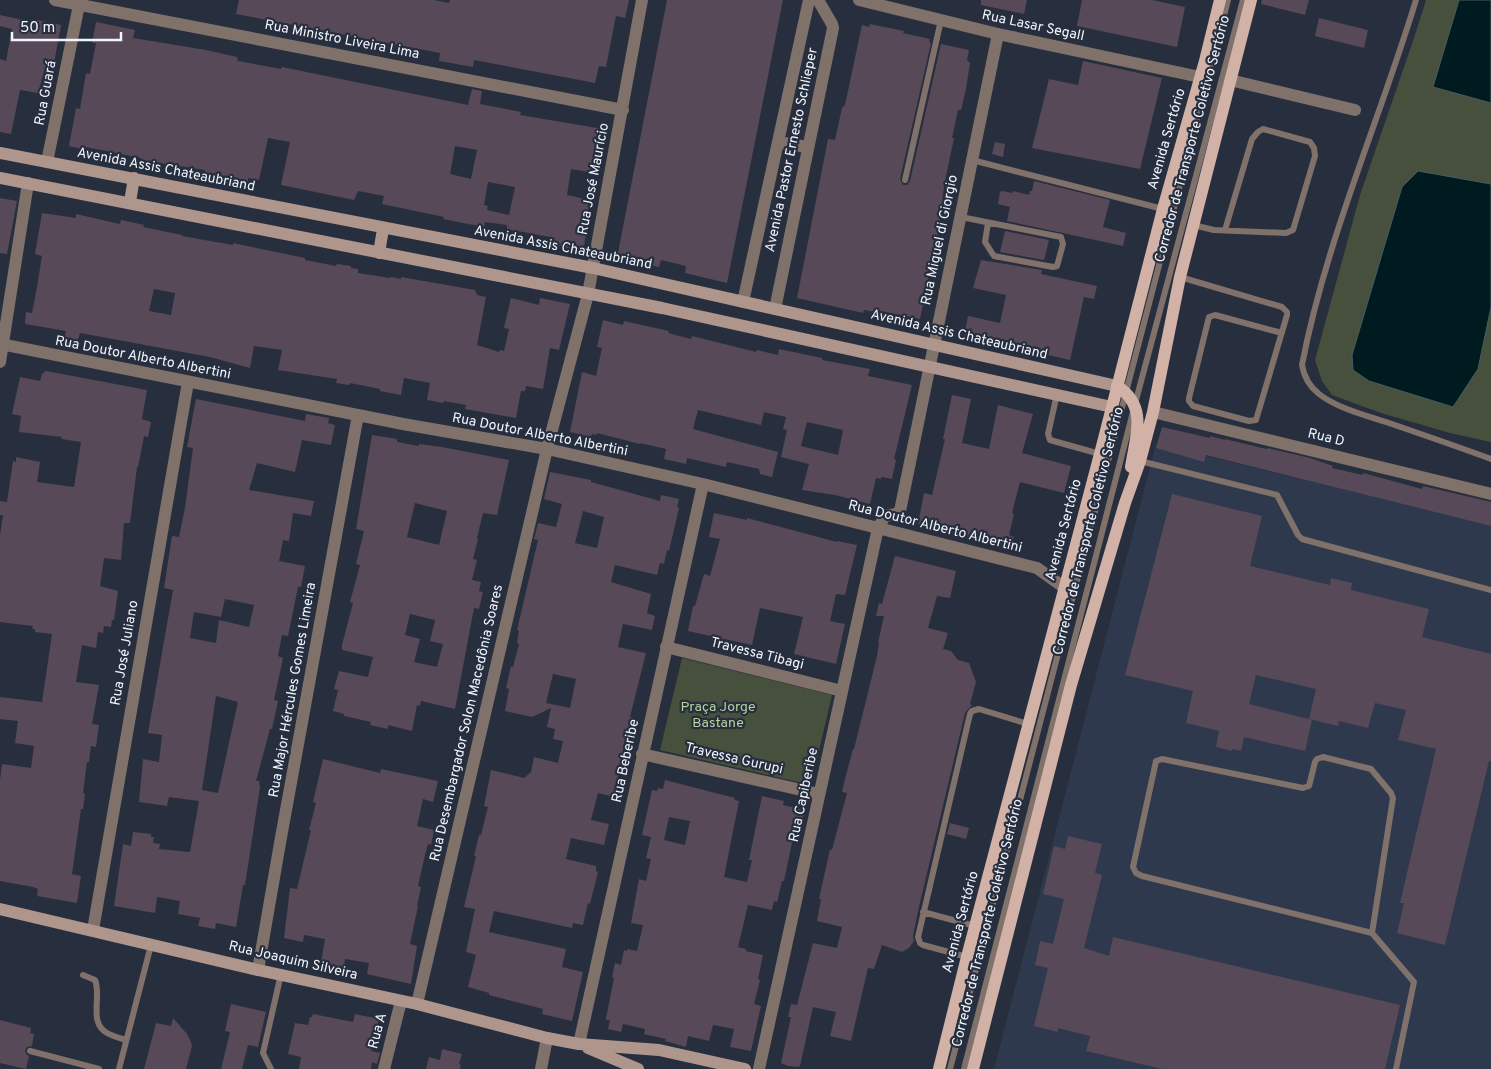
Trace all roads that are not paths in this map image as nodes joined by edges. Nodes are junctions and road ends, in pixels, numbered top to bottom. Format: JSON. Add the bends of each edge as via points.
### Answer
{"nodes":[{"id":1,"x":55,"y":0,"type":"edge"},
{"id":2,"x":642,"y":0,"type":"edge"},
{"id":3,"x":809,"y":0,"type":"edge"},
{"id":4,"x":818,"y":0,"type":"edge"},
{"id":5,"x":859,"y":0,"type":"edge"},
{"id":6,"x":1220,"y":0,"type":"edge"},
{"id":7,"x":1228,"y":0,"type":"edge"},
{"id":8,"x":1243,"y":0,"type":"edge"},
{"id":9,"x":1251,"y":0,"type":"edge"},
{"id":10,"x":1416,"y":0,"type":"edge"},
{"id":11,"x":79,"y":2,"type":"edge"},
{"id":12,"x":941,"y":20,"type":"junction"},
{"id":13,"x":998,"y":34,"type":"junction"},
{"id":14,"x":1200,"y":77,"type":"junction"},
{"id":15,"x":1230,"y":80,"type":"junction"},
{"id":16,"x":623,"y":110,"type":"junction"},
{"id":17,"x":1355,"y":110,"type":"dead end"},
{"id":18,"x":778,"y":142,"type":"junction"},
{"id":19,"x":807,"y":147,"type":"junction"},
{"id":20,"x":0,"y":154,"type":"edge"},
{"id":21,"x":972,"y":160,"type":"junction"},
{"id":22,"x":47,"y":162,"type":"junction"},
{"id":23,"x":0,"y":178,"type":"edge"},
{"id":24,"x":134,"y":178,"type":"junction"},
{"id":25,"x":905,"y":180,"type":"dead end"},
{"id":26,"x":28,"y":183,"type":"junction"},
{"id":27,"x":130,"y":202,"type":"junction"},
{"id":28,"x":1163,"y":209,"type":"junction"},
{"id":29,"x":961,"y":217,"type":"junction"},
{"id":30,"x":988,"y":223,"type":"junction"},
{"id":31,"x":1193,"y":225,"type":"junction"},
{"id":32,"x":383,"y":229,"type":"junction"},
{"id":33,"x":1224,"y":230,"type":"junction"},
{"id":34,"x":379,"y":254,"type":"junction"},
{"id":35,"x":593,"y":268,"type":"junction"},
{"id":36,"x":1180,"y":277,"type":"junction"},
{"id":37,"x":667,"y":285,"type":"junction"},
{"id":38,"x":588,"y":294,"type":"junction"},
{"id":39,"x":743,"y":302,"type":"junction"},
{"id":40,"x":662,"y":308,"type":"junction"},
{"id":41,"x":775,"y":309,"type":"junction"},
{"id":42,"x":1282,"y":333,"type":"junction"},
{"id":43,"x":1,"y":345,"type":"edge"},
{"id":44,"x":934,"y":345,"type":"junction"},
{"id":45,"x":0,"y":362,"type":"edge"},
{"id":46,"x":930,"y":366,"type":"junction"},
{"id":47,"x":188,"y":382,"type":"junction"},
{"id":48,"x":1122,"y":389,"type":"junction"},
{"id":49,"x":1057,"y":394,"type":"junction"},
{"id":50,"x":1135,"y":404,"type":"junction"},
{"id":51,"x":1112,"y":407,"type":"junction"},
{"id":52,"x":1153,"y":412,"type":"junction"},
{"id":53,"x":358,"y":415,"type":"junction"},
{"id":54,"x":547,"y":449,"type":"junction"},
{"id":55,"x":1100,"y":454,"type":"junction"},
{"id":56,"x":1491,"y":458,"type":"edge"},
{"id":57,"x":1140,"y":461,"type":"junction"},
{"id":58,"x":703,"y":484,"type":"junction"},
{"id":59,"x":1491,"y":494,"type":"edge"},
{"id":60,"x":1125,"y":504,"type":"junction"},
{"id":61,"x":878,"y":528,"type":"junction"},
{"id":62,"x":1065,"y":588,"type":"junction"},
{"id":63,"x":1491,"y":590,"type":"edge"},
{"id":64,"x":666,"y":647,"type":"junction"},
{"id":65,"x":842,"y":690,"type":"junction"},
{"id":66,"x":1028,"y":724,"type":"junction"},
{"id":67,"x":642,"y":754,"type":"junction"},
{"id":68,"x":819,"y":794,"type":"junction"},
{"id":69,"x":0,"y":909,"type":"edge"},
{"id":70,"x":923,"y":912,"type":"junction"},
{"id":71,"x":975,"y":926,"type":"junction"},
{"id":72,"x":93,"y":930,"type":"junction"},
{"id":73,"x":1372,"y":933,"type":"junction"},
{"id":74,"x":151,"y":944,"type":"junction"},
{"id":75,"x":966,"y":957,"type":"junction"},
{"id":76,"x":258,"y":970,"type":"junction"},
{"id":77,"x":83,"y":974,"type":"dead end"},
{"id":78,"x":281,"y":974,"type":"junction"},
{"id":79,"x":401,"y":1001,"type":"junction"},
{"id":80,"x":417,"y":1004,"type":"junction"},
{"id":81,"x":547,"y":1038,"type":"junction"},
{"id":82,"x":126,"y":1040,"type":"junction"},
{"id":83,"x":579,"y":1044,"type":"junction"},
{"id":84,"x":30,"y":1052,"type":"dead end"},
{"id":85,"x":74,"y":1066,"type":"edge"},
{"id":86,"x":99,"y":1069,"type":"edge"},
{"id":87,"x":119,"y":1069,"type":"edge"},
{"id":88,"x":271,"y":1069,"type":"edge"},
{"id":89,"x":384,"y":1069,"type":"edge"},
{"id":90,"x":541,"y":1069,"type":"edge"},
{"id":91,"x":638,"y":1069,"type":"edge"},
{"id":92,"x":745,"y":1069,"type":"edge"},
{"id":93,"x":759,"y":1069,"type":"edge"},
{"id":94,"x":939,"y":1069,"type":"edge"},
{"id":95,"x":950,"y":1069,"type":"edge"},
{"id":96,"x":964,"y":1069,"type":"edge"},
{"id":97,"x":973,"y":1069,"type":"edge"},
{"id":98,"x":1396,"y":1069,"type":"edge"}],
"edges":[{"from":1,"to":11,"type":"street","name":"Rua Ministro Liveira Lima"},
{"from":2,"to":16,"type":"street","name":"Rua José Maurício"},
{"from":3,"to":18,"type":"street","name":"Avenida Pastor Ernesto Schlieper"},
{"from":4,"to":19,"type":"street","name":"Avenida Pastor Ernesto Schlieper","via":[[833,28]]},
{"from":5,"to":12,"type":"street","name":"Rua Lasar Segall"},
{"from":6,"to":14,"type":"main road","name":"Avenida Sertório"},
{"from":7,"to":48,"type":"lane","name":"Corredor de Transporte Coletivo Sertório"},
{"from":8,"to":50,"type":"lane","name":"Corredor de Transporte Coletivo Sertório"},
{"from":9,"to":15,"type":"main road"},
{"from":10,"to":56,"type":"lane","via":[[1320,290],[1302,365],[1310,386],[1332,402]]},
{"from":11,"to":16,"type":"street","name":"Rua Ministro Liveira Lima"},
{"from":11,"to":22,"type":"street","name":"Rua Guará"},
{"from":12,"to":13,"type":"street","name":"Rua Lasar Segall"},
{"from":12,"to":25,"type":"lane"},
{"from":13,"to":14,"type":"street","name":"Rua Lasar Segall"},
{"from":13,"to":21,"type":"street","name":"Rua Miguel di Giorgio"},
{"from":14,"to":28,"type":"main road","name":"Avenida Sertório"},
{"from":15,"to":17,"type":"street"},
{"from":15,"to":31,"type":"main road"},
{"from":16,"to":35,"type":"street","name":"Rua José Maurício"},
{"from":18,"to":19,"type":"street"},
{"from":18,"to":39,"type":"street","name":"Avenida Pastor Ernesto Schlieper"},
{"from":19,"to":41,"type":"street","name":"Avenida Pastor Ernesto Schlieper"},
{"from":20,"to":22,"type":"street","name":"Avenida Assis Chateaubriand"},
{"from":21,"to":28,"type":"lane"},
{"from":21,"to":29,"type":"street","name":"Rua Miguel di Giorgio"},
{"from":22,"to":24,"type":"street","name":"Avenida Assis Chateaubriand"},
{"from":23,"to":26,"type":"street"},
{"from":24,"to":27,"type":"street"},
{"from":24,"to":32,"type":"street","name":"Avenida Assis Chateaubriand"},
{"from":26,"to":27,"type":"street"},
{"from":26,"to":43,"type":"street"},
{"from":27,"to":34,"type":"street"},
{"from":28,"to":48,"type":"main road","name":"Avenida Sertório"},
{"from":29,"to":30,"type":"lane"},
{"from":29,"to":44,"type":"street","name":"Rua Miguel di Giorgio"},
{"from":30,"to":30,"type":"lane","via":[[985,242],[994,256],[1057,266],[1063,244],[1061,237]]},
{"from":31,"to":33,"type":"lane"},
{"from":31,"to":36,"type":"main road"},
{"from":32,"to":34,"type":"street"},
{"from":32,"to":35,"type":"street","name":"Avenida Assis Chateaubriand"},
{"from":33,"to":33,"type":"lane","via":[[1286,233],[1293,230],[1315,156],[1310,142],[1263,129],[1258,132],[1252,140]]},
{"from":34,"to":38,"type":"street"},
{"from":35,"to":37,"type":"street","name":"Avenida Assis Chateaubriand"},
{"from":35,"to":38,"type":"street","name":"Rua José Maurício"},
{"from":36,"to":42,"type":"lane","via":[[1282,307],[1287,316]]},
{"from":36,"to":52,"type":"main road"},
{"from":37,"to":39,"type":"street","name":"Avenida Assis Chateaubriand"},
{"from":37,"to":40,"type":"street"},
{"from":38,"to":40,"type":"street"},
{"from":38,"to":54,"type":"street","name":"Rua José Maurício"},
{"from":39,"to":41,"type":"street","name":"Avenida Assis Chateaubriand"},
{"from":40,"to":46,"type":"street"},
{"from":41,"to":44,"type":"street","name":"Avenida Assis Chateaubriand"},
{"from":42,"to":42,"type":"lane","via":[[1256,420],[1249,421],[1190,404],[1188,398],[1209,316]]},
{"from":43,"to":45,"type":"street"},
{"from":43,"to":47,"type":"street","name":"Rua Doutor Alberto Albertini"},
{"from":44,"to":46,"type":"street","name":"Rua Miguel di Giorgio"},
{"from":44,"to":48,"type":"street","name":"Avenida Assis Chateaubriand"},
{"from":46,"to":49,"type":"street"},
{"from":46,"to":61,"type":"street","name":"Rua Miguel di Giorgio","via":[[900,511],[885,516]]},
{"from":47,"to":53,"type":"street","name":"Rua Doutor Alberto Albertini"},
{"from":47,"to":72,"type":"street","name":"Rua José Juliano"},
{"from":48,"to":50,"type":"main road"},
{"from":48,"to":51,"type":"main road","name":"Avenida Sertório"},
{"from":48,"to":95,"type":"lane","name":"Corredor de Transporte Coletivo Sertório"},
{"from":49,"to":51,"type":"street"},
{"from":49,"to":55,"type":"lane","via":[[1048,434],[1050,440]]},
{"from":50,"to":60,"type":"main road","via":[[1138,426]]},
{"from":50,"to":96,"type":"lane","name":"Corredor de Transporte Coletivo Sertório"},
{"from":51,"to":55,"type":"main road","name":"Avenida Sertório"},
{"from":52,"to":57,"type":"main road"},
{"from":52,"to":59,"type":"street","name":"Rua D"},
{"from":53,"to":54,"type":"street","name":"Rua Doutor Alberto Albertini"},
{"from":53,"to":76,"type":"street","name":"Rua Major Hércules Gomes Limeira"},
{"from":54,"to":58,"type":"street","name":"Rua Doutor Alberto Albertini"},
{"from":54,"to":80,"type":"street","name":"Rua Desembargador Solon Macedônia Soares"},
{"from":55,"to":62,"type":"main road","name":"Avenida Sertório"},
{"from":57,"to":60,"type":"main road"},
{"from":57,"to":63,"type":"lane","via":[[1277,495],[1302,539]]},
{"from":58,"to":61,"type":"street","name":"Rua Doutor Alberto Albertini"},
{"from":58,"to":64,"type":"street","name":"Rua Beberibe"},
{"from":60,"to":97,"type":"main road","via":[[1072,685]]},
{"from":61,"to":62,"type":"street","name":"Rua Doutor Alberto Albertini","via":[[1037,568]]},
{"from":61,"to":65,"type":"street","name":"Rua Capiberibe"},
{"from":62,"to":66,"type":"main road","name":"Avenida Sertório"},
{"from":64,"to":65,"type":"street","name":"Travessa Tibagi"},
{"from":64,"to":67,"type":"street","name":"Rua Beberibe"},
{"from":65,"to":68,"type":"street","name":"Rua Capiberibe"},
{"from":66,"to":70,"type":"lane","via":[[979,709],[972,711]]},
{"from":66,"to":71,"type":"main road","name":"Avenida Sertório"},
{"from":67,"to":68,"type":"street","name":"Travessa Gurupi"},
{"from":67,"to":83,"type":"street","name":"Rua Beberibe"},
{"from":68,"to":93,"type":"street","name":"Rua Capiberibe"},
{"from":69,"to":72,"type":"street","name":"Rua Joaquim Silveira"},
{"from":70,"to":71,"type":"lane"},
{"from":70,"to":75,"type":"lane","via":[[918,938],[920,944]]},
{"from":71,"to":75,"type":"main road","name":"Avenida Sertório"},
{"from":72,"to":74,"type":"street","name":"Rua Joaquim Silveira"},
{"from":73,"to":73,"type":"lane","via":[[1136,873],[1133,867],[1156,761],[1162,759],[1303,788],[1309,786],[1315,762],[1320,758],[1370,769],[1393,798]]},
{"from":73,"to":98,"type":"lane","via":[[1414,982]]},
{"from":74,"to":76,"type":"street","name":"Rua Joaquim Silveira"},
{"from":74,"to":82,"type":"lane"},
{"from":75,"to":94,"type":"main road","name":"Avenida Sertório"},
{"from":76,"to":78,"type":"street","name":"Rua Joaquim Silveira"},
{"from":77,"to":82,"type":"lane","via":[[95,980],[99,989],[97,1023],[105,1032]]},
{"from":78,"to":79,"type":"street","name":"Rua Joaquim Silveira"},
{"from":78,"to":88,"type":"lane","via":[[263,1053]]},
{"from":79,"to":80,"type":"street","name":"Rua Joaquim Silveira"},
{"from":79,"to":89,"type":"street","name":"Rua A"},
{"from":80,"to":81,"type":"street","name":"Rua Joaquim Silveira"},
{"from":81,"to":83,"type":"street","name":"Rua Joaquim Silveira"},
{"from":81,"to":90,"type":"street"},
{"from":82,"to":87,"type":"lane"},
{"from":83,"to":91,"type":"street","name":"Rua Joaquim Silveira"},
{"from":83,"to":92,"type":"street","name":"Rua Joaquim Silveira","via":[[659,1050]]},
{"from":84,"to":85,"type":"lane"},
{"from":85,"to":86,"type":"lane"}]}
